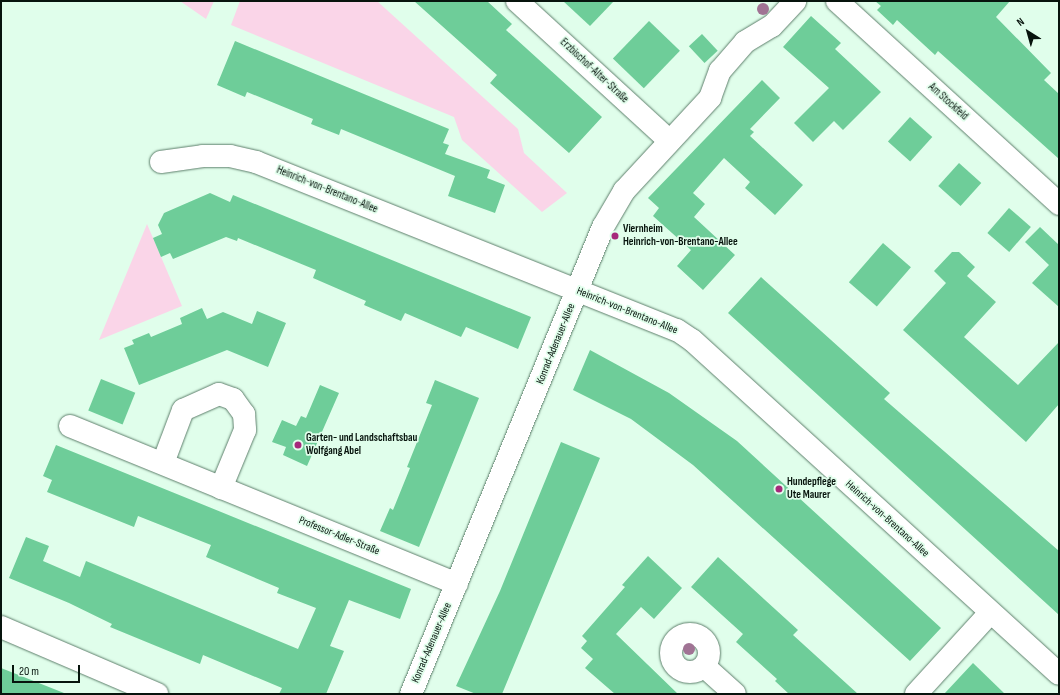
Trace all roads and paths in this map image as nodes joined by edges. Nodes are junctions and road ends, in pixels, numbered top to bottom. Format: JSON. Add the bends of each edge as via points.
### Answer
{"nodes":[{"id":1,"x":517,"y":1,"type":"edge"},
{"id":2,"x":795,"y":1,"type":"edge"},
{"id":3,"x":841,"y":2,"type":"edge"},
{"id":4,"x":670,"y":141,"type":"junction"},
{"id":5,"x":161,"y":162,"type":"dead end"},
{"id":6,"x":1059,"y":204,"type":"edge"},
{"id":7,"x":578,"y":290,"type":"junction"},
{"id":8,"x":70,"y":426,"type":"dead end"},
{"id":9,"x":163,"y":463,"type":"junction"},
{"id":10,"x":221,"y":488,"type":"junction"},
{"id":11,"x":457,"y":584,"type":"junction"},
{"id":12,"x":990,"y":613,"type":"junction"},
{"id":13,"x":1,"y":627,"type":"edge"},
{"id":14,"x":705,"y":667,"type":"dead end"},
{"id":15,"x":1059,"y":674,"type":"edge"},
{"id":16,"x":156,"y":694,"type":"edge"},
{"id":17,"x":411,"y":694,"type":"edge"},
{"id":18,"x":735,"y":694,"type":"edge"},
{"id":19,"x":916,"y":694,"type":"edge"}],
"edges":[{"from":1,"to":4,"type":"street","name":"Erzbischof-Alter-Straße"},
{"from":2,"to":4,"type":"street","name":"Konrad-Adenauer-Allee","via":[[772,26],[745,42],[720,71],[710,98]]},
{"from":3,"to":6,"type":"street","name":"Am Stockfeld"},
{"from":4,"to":7,"type":"street","name":"Konrad-Adenauer-Allee","via":[[624,191],[603,227]]},
{"from":5,"to":7,"type":"street","name":"Heinrich-von-Brentano-Allee","via":[[203,156],[230,156],[256,162]]},
{"from":7,"to":11,"type":"street","name":"Konrad-Adenauer-Allee"},
{"from":7,"to":12,"type":"street","name":"Heinrich-von-Brentano-Allee","via":[[659,322],[692,340]]},
{"from":8,"to":9,"type":"street","name":"Professor-Adler-Straße"},
{"from":9,"to":10,"type":"street","name":"Professor-Adler-Straße"},
{"from":9,"to":10,"type":"street","via":[[183,410],[220,394],[233,398],[244,414],[245,430]]},
{"from":10,"to":11,"type":"street","name":"Professor-Adler-Straße"},
{"from":11,"to":17,"type":"street","name":"Konrad-Adenauer-Allee"},
{"from":12,"to":15,"type":"street","name":"Heinrich-von-Brentano-Allee"},
{"from":12,"to":19,"type":"street"},
{"from":13,"to":16,"type":"street"},
{"from":14,"to":18,"type":"street"}]}
